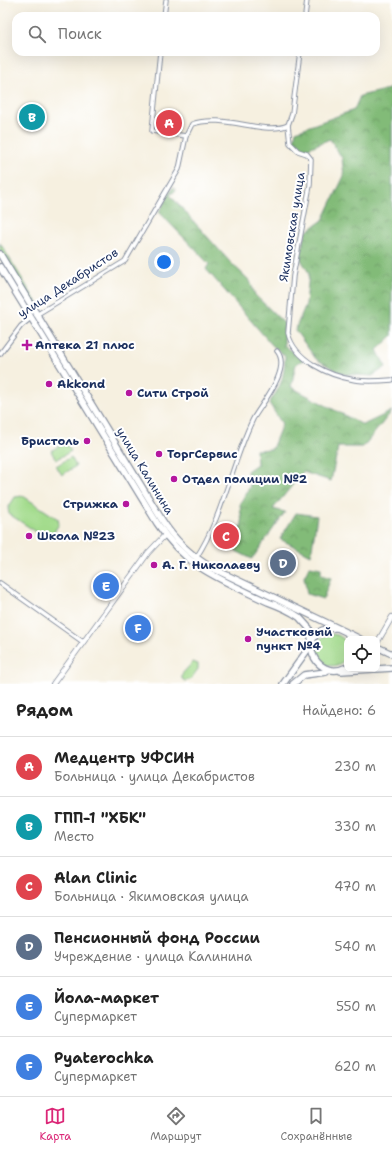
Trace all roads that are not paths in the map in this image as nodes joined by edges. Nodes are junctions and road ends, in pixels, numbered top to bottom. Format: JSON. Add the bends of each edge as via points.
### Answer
{"nodes":[{"id":1,"x":166,"y":0,"type":"edge"},
{"id":2,"x":307,"y":0,"type":"edge"},
{"id":3,"x":164,"y":12,"type":"edge"},
{"id":4,"x":306,"y":12,"type":"edge"},
{"id":5,"x":160,"y":56,"type":"edge"},
{"id":6,"x":299,"y":56,"type":"edge"},
{"id":7,"x":288,"y":125,"type":"junction"},
{"id":8,"x":186,"y":136,"type":"junction"},
{"id":9,"x":0,"y":254,"type":"edge"},
{"id":10,"x":0,"y":267,"type":"edge"},
{"id":11,"x":34,"y":317,"type":"junction"},
{"id":12,"x":277,"y":351,"type":"dead end"},
{"id":13,"x":0,"y":354,"type":"edge"},
{"id":14,"x":392,"y":380,"type":"edge"},
{"id":15,"x":167,"y":533,"type":"junction"},
{"id":16,"x":196,"y":558,"type":"junction"},
{"id":17,"x":0,"y":583,"type":"edge"},
{"id":18,"x":392,"y":617,"type":"edge"},
{"id":19,"x":338,"y":628,"type":"junction"},
{"id":20,"x":346,"y":632,"type":"junction"},
{"id":21,"x":349,"y":636,"type":"edge"},
{"id":22,"x":354,"y":636,"type":"edge"},
{"id":23,"x":380,"y":638,"type":"edge"},
{"id":24,"x":83,"y":642,"type":"junction"},
{"id":25,"x":312,"y":643,"type":"junction"},
{"id":26,"x":380,"y":648,"type":"edge"},
{"id":27,"x":392,"y":654,"type":"edge"},
{"id":28,"x":344,"y":668,"type":"edge"},
{"id":29,"x":392,"y":668,"type":"edge"},
{"id":30,"x":380,"y":669,"type":"edge"},
{"id":31,"x":344,"y":671,"type":"edge"},
{"id":32,"x":334,"y":672,"type":"junction"},
{"id":33,"x":53,"y":684,"type":"edge"},
{"id":34,"x":283,"y":684,"type":"edge"},
{"id":35,"x":293,"y":684,"type":"edge"}],
"edges":[{"from":1,"to":3,"type":"street"},
{"from":2,"to":4,"type":"street"},
{"from":5,"to":8,"type":"street","via":[[152,131]]},
{"from":6,"to":7,"type":"street","name":"Якимовская улица","via":[[292,114]]},
{"from":7,"to":8,"type":"street","via":[[269,127],[206,120],[192,124]]},
{"from":7,"to":14,"type":"street","name":"Якимовская улица","via":[[290,143],[311,159],[310,185],[293,276],[288,333],[290,341],[301,356],[333,374],[374,382]]},
{"from":8,"to":11,"type":"street","name":"улица Декабристов","via":[[181,164],[125,261]]},
{"from":9,"to":11,"type":"main road","name":"улица Калинина"},
{"from":10,"to":11,"type":"main road","name":"улица Калинина"},
{"from":11,"to":13,"type":"street","name":"улица Декабристов","via":[[21,326]]},
{"from":11,"to":15,"type":"main road","name":"улица Калинина"},
{"from":12,"to":16,"type":"street","via":[[281,356],[281,363],[275,385],[260,405],[248,430],[210,537]]},
{"from":15,"to":16,"type":"main road","name":"улица Калинина"},
{"from":15,"to":24,"type":"street","via":[[148,552]]},
{"from":15,"to":25,"type":"main road","name":"улица Калинина","via":[[174,547],[192,563],[299,617],[309,628]]},
{"from":16,"to":19,"type":"main road","name":"улица Калинина"},
{"from":17,"to":24,"type":"street"},
{"from":18,"to":23,"type":"street"},
{"from":19,"to":20,"type":"main road","name":"улица Калинина"},
{"from":19,"to":25,"type":"main road","via":[[323,630]]},
{"from":20,"to":21,"type":"main road"},
{"from":20,"to":22,"type":"main road","name":"улица Калинина"},
{"from":24,"to":33,"type":"street"},
{"from":25,"to":32,"type":"main road","name":"улица Калинина","via":[[311,654],[315,662],[322,669]]},
{"from":25,"to":34,"type":"main road"},
{"from":26,"to":27,"type":"main road"},
{"from":28,"to":32,"type":"main road"},
{"from":29,"to":30,"type":"main road"},
{"from":31,"to":32,"type":"main road"},
{"from":32,"to":35,"type":"main road","via":[[304,675]]}]}
